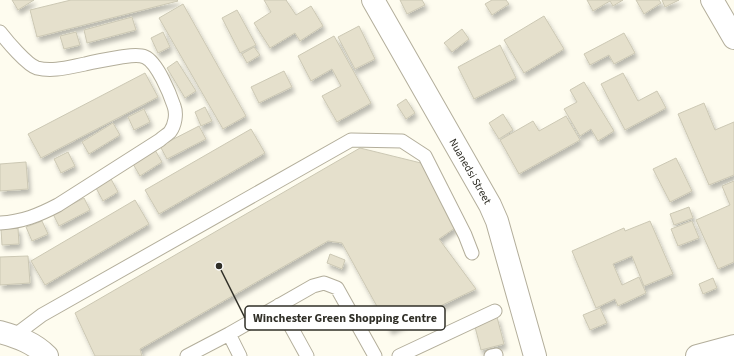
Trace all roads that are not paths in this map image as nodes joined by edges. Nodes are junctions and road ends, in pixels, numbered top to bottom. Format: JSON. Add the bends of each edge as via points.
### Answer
{"nodes":[{"id":1,"x":373,"y":0,"type":"edge"},
{"id":2,"x":712,"y":0,"type":"edge"},
{"id":3,"x":0,"y":32,"type":"edge"},
{"id":4,"x":734,"y":38,"type":"edge"},
{"id":5,"x":0,"y":223,"type":"edge"},
{"id":6,"x":472,"y":253,"type":"dead end"},
{"id":7,"x":279,"y":305,"type":"junction"},
{"id":8,"x":495,"y":311,"type":"dead end"},
{"id":9,"x":7,"y":334,"type":"edge"},
{"id":10,"x":229,"y":334,"type":"junction"},
{"id":11,"x":734,"y":346,"type":"edge"},
{"id":12,"x":47,"y":356,"type":"edge"},
{"id":13,"x":187,"y":356,"type":"edge"},
{"id":14,"x":240,"y":356,"type":"edge"},
{"id":15,"x":307,"y":356,"type":"edge"},
{"id":16,"x":375,"y":356,"type":"edge"},
{"id":17,"x":399,"y":356,"type":"edge"},
{"id":18,"x":536,"y":356,"type":"edge"},
{"id":19,"x":697,"y":356,"type":"edge"}],
"edges":[{"from":1,"to":18,"type":"street","name":"Nuanedsi Street","via":[[490,204]]},
{"from":2,"to":4,"type":"street"},
{"from":3,"to":5,"type":"lane","via":[[26,60],[35,67],[46,69],[62,69],[134,55],[146,57],[160,72],[175,116],[169,132],[160,140],[74,195],[42,214],[25,220]]},
{"from":6,"to":9,"type":"lane","via":[[425,156],[402,141],[350,140]]},
{"from":7,"to":10,"type":"lane"},
{"from":7,"to":15,"type":"lane"},
{"from":7,"to":16,"type":"lane","via":[[313,286],[324,283],[337,288]]},
{"from":8,"to":17,"type":"lane"},
{"from":9,"to":12,"type":"street","via":[[32,344]]},
{"from":10,"to":13,"type":"lane"},
{"from":10,"to":14,"type":"lane"},
{"from":11,"to":19,"type":"street"}]}
